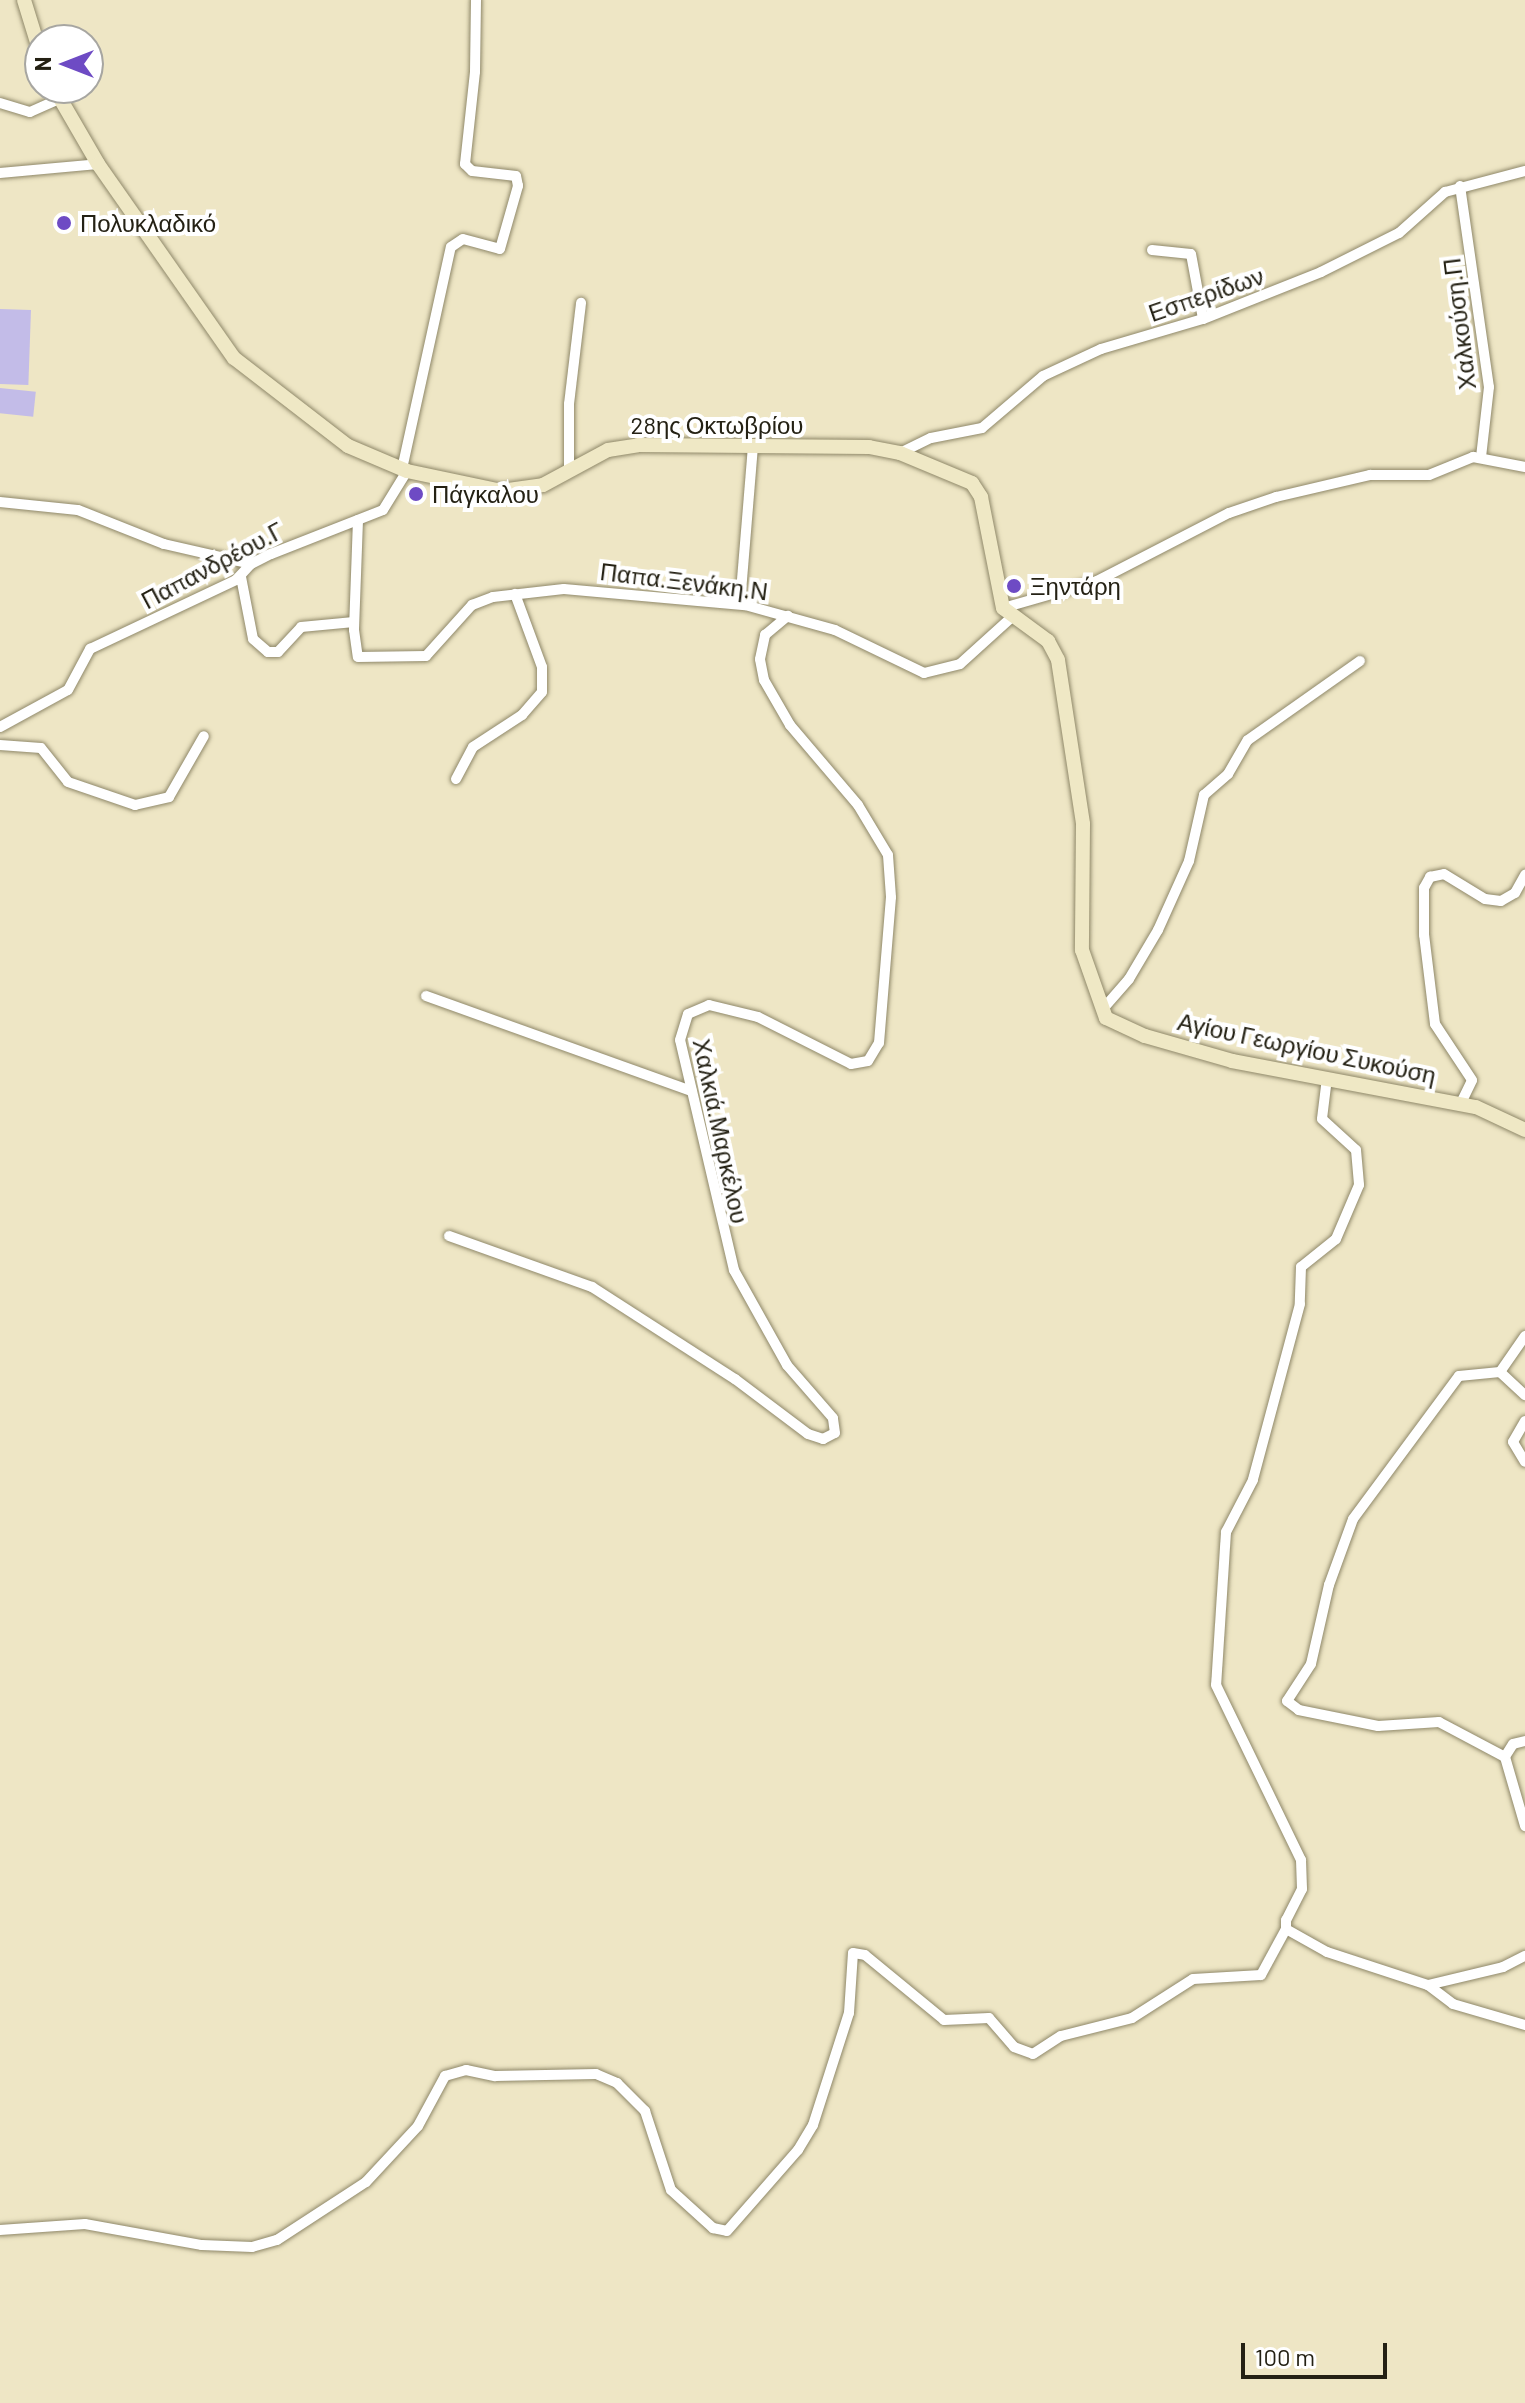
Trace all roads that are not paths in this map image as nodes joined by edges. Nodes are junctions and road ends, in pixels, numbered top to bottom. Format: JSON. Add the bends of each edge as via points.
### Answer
{"nodes":[{"id":1,"x":24,"y":0,"type":"edge"},
{"id":2,"x":476,"y":0,"type":"edge"},
{"id":3,"x":31,"y":24,"type":"edge"},
{"id":4,"x":0,"y":103,"type":"edge"},
{"id":5,"x":42,"y":104,"type":"edge"},
{"id":6,"x":62,"y":104,"type":"edge"},
{"id":7,"x":98,"y":164,"type":"junction"},
{"id":8,"x":1525,"y":171,"type":"edge"},
{"id":9,"x":0,"y":173,"type":"edge"},
{"id":10,"x":1460,"y":186,"type":"junction"},
{"id":11,"x":1152,"y":250,"type":"dead end"},
{"id":12,"x":581,"y":303,"type":"dead end"},
{"id":13,"x":1203,"y":319,"type":"junction"},
{"id":14,"x":753,"y":445,"type":"junction"},
{"id":15,"x":900,"y":453,"type":"junction"},
{"id":16,"x":1481,"y":457,"type":"junction"},
{"id":17,"x":1525,"y":467,"type":"edge"},
{"id":18,"x":404,"y":470,"type":"junction"},
{"id":19,"x":569,"y":470,"type":"junction"},
{"id":20,"x":0,"y":502,"type":"edge"},
{"id":21,"x":358,"y":520,"type":"junction"},
{"id":22,"x":251,"y":564,"type":"junction"},
{"id":23,"x":241,"y":577,"type":"junction"},
{"id":24,"x":515,"y":594,"type":"junction"},
{"id":25,"x":740,"y":604,"type":"junction"},
{"id":26,"x":1007,"y":612,"type":"junction"},
{"id":27,"x":788,"y":616,"type":"junction"},
{"id":28,"x":354,"y":622,"type":"junction"},
{"id":29,"x":1360,"y":661,"type":"dead end"},
{"id":30,"x":0,"y":727,"type":"edge"},
{"id":31,"x":204,"y":736,"type":"dead end"},
{"id":32,"x":0,"y":745,"type":"edge"},
{"id":33,"x":456,"y":779,"type":"dead end"},
{"id":34,"x":1525,"y":875,"type":"edge"},
{"id":35,"x":426,"y":996,"type":"dead end"},
{"id":36,"x":1102,"y":1010,"type":"junction"},
{"id":37,"x":1327,"y":1078,"type":"junction"},
{"id":38,"x":692,"y":1091,"type":"junction"},
{"id":39,"x":1461,"y":1103,"type":"junction"},
{"id":40,"x":1525,"y":1130,"type":"edge"},
{"id":41,"x":449,"y":1236,"type":"dead end"},
{"id":42,"x":1525,"y":1336,"type":"edge"},
{"id":43,"x":1500,"y":1372,"type":"junction"},
{"id":44,"x":1525,"y":1395,"type":"edge"},
{"id":45,"x":1525,"y":1421,"type":"edge"},
{"id":46,"x":1525,"y":1462,"type":"edge"},
{"id":47,"x":1525,"y":1741,"type":"edge"},
{"id":48,"x":1505,"y":1757,"type":"junction"},
{"id":49,"x":1525,"y":1826,"type":"edge"},
{"id":50,"x":1286,"y":1929,"type":"junction"},
{"id":51,"x":1525,"y":1956,"type":"edge"},
{"id":52,"x":1428,"y":1985,"type":"junction"},
{"id":53,"x":1525,"y":2025,"type":"edge"},
{"id":54,"x":0,"y":2230,"type":"edge"}],
"edges":[{"from":1,"to":3,"type":"main road"},
{"from":2,"to":18,"type":"street","name":"Παπανδρέου.Γ","via":[[465,164],[472,171],[516,176],[517,190],[500,249],[463,239],[451,247]]},
{"from":4,"to":5,"type":"street","via":[[30,112]]},
{"from":6,"to":7,"type":"main road","name":"28ης Οκτωβρίου"},
{"from":7,"to":9,"type":"street"},
{"from":7,"to":18,"type":"main road","name":"28ης Οκτωβρίου","via":[[240,365],[348,446]]},
{"from":8,"to":10,"type":"street","name":"Εσπερίδων"},
{"from":10,"to":13,"type":"street","name":"Εσπερίδων","via":[[1436,198],[1399,233],[1278,292]]},
{"from":10,"to":16,"type":"street","name":"Χαλκούση.Π","via":[[1489,387]]},
{"from":11,"to":13,"type":"street","via":[[1191,254]]},
{"from":12,"to":19,"type":"street","via":[[569,404]]},
{"from":13,"to":15,"type":"street","name":"Εσπερίδων","via":[[1089,354],[1043,376],[982,428],[931,438]]},
{"from":14,"to":15,"type":"main road","name":"28ης Οκτωβρίου","via":[[869,447]]},
{"from":14,"to":19,"type":"main road","name":"28ης Οκτωβρίου","via":[[626,446]]},
{"from":14,"to":25,"type":"street"},
{"from":15,"to":26,"type":"main road","via":[[979,492]]},
{"from":16,"to":17,"type":"street"},
{"from":16,"to":26,"type":"street","via":[[1418,477],[1357,477],[1250,505],[1097,581]]},
{"from":18,"to":19,"type":"main road","name":"28ης Οκτωβρίου","via":[[514,491],[547,483]]},
{"from":18,"to":21,"type":"street","name":"Παπανδρέου.Γ","via":[[387,508]]},
{"from":20,"to":22,"type":"street","via":[[78,510],[164,544]]},
{"from":21,"to":22,"type":"street","name":"Παπανδρέου.Γ"},
{"from":21,"to":28,"type":"street"},
{"from":22,"to":23,"type":"street","name":"Παπανδρέου.Γ"},
{"from":23,"to":28,"type":"street","via":[[253,639],[268,652],[278,652],[296,629]]},
{"from":23,"to":30,"type":"street","name":"Παπανδρέου.Γ","via":[[90,649],[68,690]]},
{"from":24,"to":25,"type":"street","name":"Παπα.Ξενάκη.Ν","via":[[592,589]]},
{"from":24,"to":28,"type":"street","name":"Παπα.Ξενάκη.Ν","via":[[472,605],[426,656],[358,657]]},
{"from":24,"to":33,"type":"street","via":[[539,656],[542,692],[522,715],[473,747]]},
{"from":25,"to":27,"type":"street","name":"Παπα.Ξενάκη.Ν"},
{"from":26,"to":27,"type":"street","name":"Παπα.Ξενάκη.Ν","via":[[960,664],[924,673],[858,639]]},
{"from":26,"to":36,"type":"main road","via":[[1048,641],[1058,660],[1083,824],[1082,950]]},
{"from":27,"to":38,"type":"street","name":"Χαλκιά.Μαρκέλου","via":[[765,635],[760,659],[764,680],[790,725],[858,805],[888,855],[891,897],[879,1043],[868,1061],[851,1064],[746,1013],[699,1006],[688,1014],[680,1032]]},
{"from":29,"to":36,"type":"street","via":[[1248,740],[1228,774],[1204,795],[1189,861],[1158,930],[1129,979]]},
{"from":31,"to":32,"type":"street","via":[[169,797],[135,805],[68,782],[41,748]]},
{"from":34,"to":39,"type":"street","via":[[1515,893],[1501,901],[1485,899],[1444,874],[1430,877],[1424,888],[1435,1024],[1472,1080]]},
{"from":35,"to":38,"type":"street"},
{"from":36,"to":37,"type":"main road","name":"Αγίου Γεωργίου Συκούση","via":[[1113,1024],[1145,1036],[1232,1061]]},
{"from":37,"to":39,"type":"main road","name":"Αγίου Γεωργίου Συκούση"},
{"from":37,"to":50,"type":"street","via":[[1322,1119],[1356,1150],[1359,1185],[1336,1239],[1301,1267],[1300,1304],[1253,1480],[1226,1532],[1215,1667],[1219,1694],[1301,1860],[1302,1889]]},
{"from":38,"to":41,"type":"street","name":"Χαλκιά.Μαρκέλου","via":[[734,1270],[787,1365],[833,1418],[833,1436],[808,1434],[735,1379],[592,1287]]},
{"from":39,"to":40,"type":"main road","name":"Αγίου Γεωργίου Συκούση"},
{"from":42,"to":43,"type":"street"},
{"from":43,"to":44,"type":"street"},
{"from":43,"to":48,"type":"street","via":[[1459,1376],[1353,1519],[1329,1585],[1311,1664],[1287,1701],[1299,1710],[1378,1726],[1439,1722]]},
{"from":45,"to":46,"type":"street","via":[[1513,1442]]},
{"from":47,"to":48,"type":"street","via":[[1513,1744]]},
{"from":48,"to":49,"type":"street"},
{"from":50,"to":52,"type":"street","via":[[1327,1952]]},
{"from":50,"to":54,"type":"street","via":[[1261,1975],[1193,1979],[1132,2018],[1061,2036],[1033,2054],[1014,2047],[989,2018],[939,2017],[855,1952],[849,1962],[844,2034],[813,2125],[798,2150],[727,2231],[713,2228],[671,2190],[645,2111],[617,2083],[596,2074],[495,2076],[466,2070],[445,2076],[418,2126],[366,2182],[277,2240],[228,2247],[85,2224]]},
{"from":51,"to":52,"type":"street","via":[[1503,1967]]},
{"from":52,"to":53,"type":"street","via":[[1453,2004]]}]}
